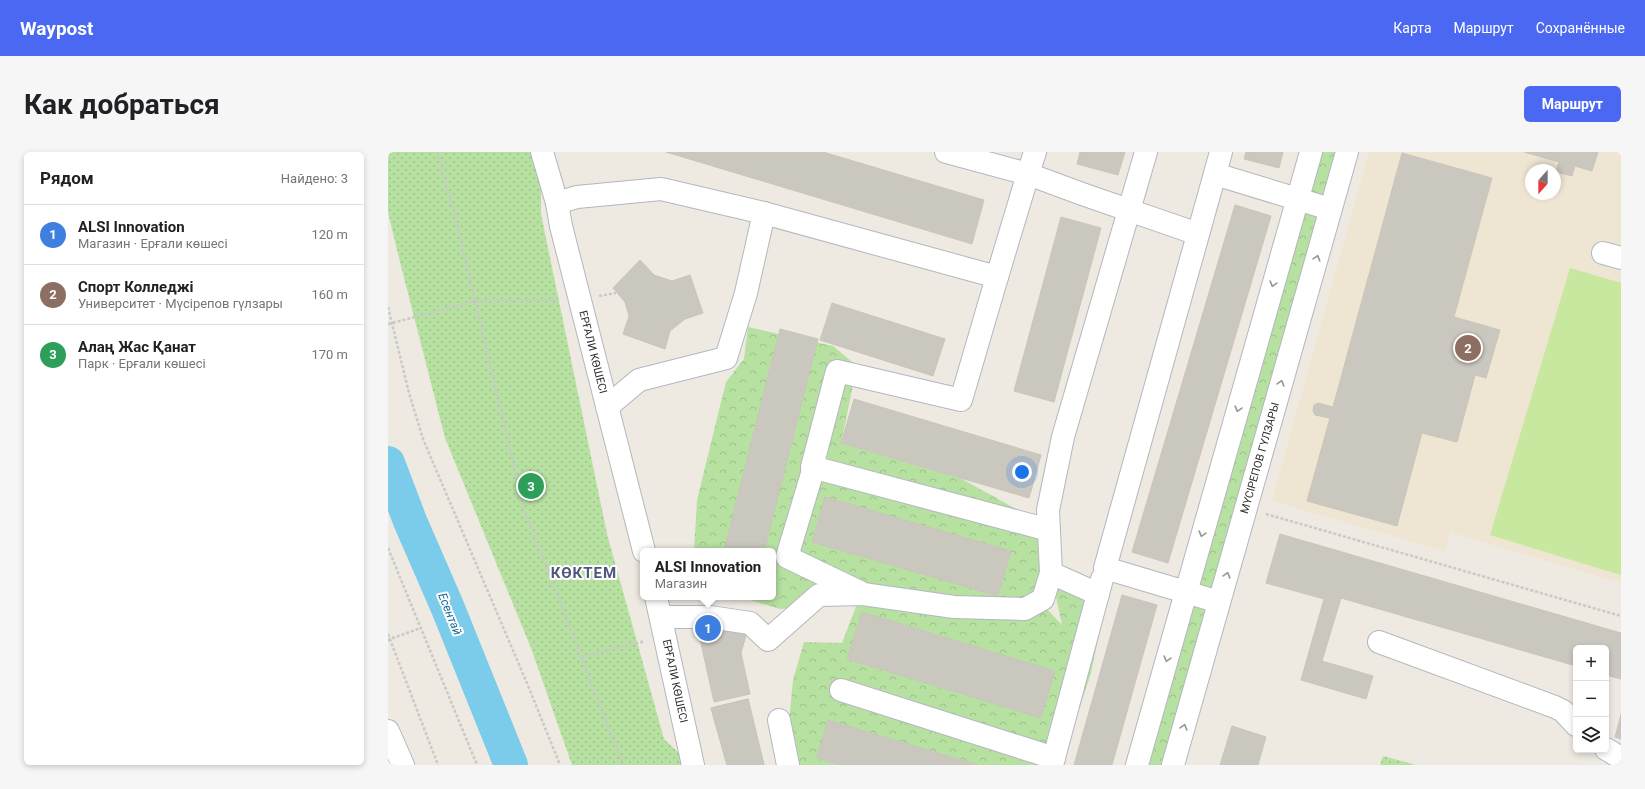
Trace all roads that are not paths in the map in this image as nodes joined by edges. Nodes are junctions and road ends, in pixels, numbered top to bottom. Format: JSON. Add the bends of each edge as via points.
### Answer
{"nodes":[{"id":1,"x":542,"y":152,"type":"edge"},
{"id":2,"x":946,"y":152,"type":"edge"},
{"id":3,"x":1035,"y":152,"type":"edge"},
{"id":4,"x":1146,"y":152,"type":"edge"},
{"id":5,"x":1221,"y":152,"type":"edge"},
{"id":6,"x":1310,"y":152,"type":"edge"},
{"id":7,"x":1347,"y":152,"type":"edge"},
{"id":8,"x":1028,"y":174,"type":"junction"},
{"id":9,"x":1215,"y":174,"type":"junction"},
{"id":10,"x":1297,"y":199,"type":"junction"},
{"id":11,"x":557,"y":204,"type":"junction"},
{"id":12,"x":1330,"y":209,"type":"junction"},
{"id":13,"x":1129,"y":210,"type":"junction"},
{"id":14,"x":764,"y":213,"type":"junction"},
{"id":15,"x":1198,"y":234,"type":"junction"},
{"id":16,"x":997,"y":277,"type":"junction"},
{"id":17,"x":1253,"y":353,"type":"junction"},
{"id":18,"x":1287,"y":362,"type":"junction"},
{"id":19,"x":607,"y":407,"type":"junction"},
{"id":20,"x":814,"y":468,"type":"junction"},
{"id":21,"x":1212,"y":499,"type":"junction"},
{"id":22,"x":1246,"y":508,"type":"junction"},
{"id":23,"x":1049,"y":530,"type":"junction"},
{"id":24,"x":643,"y":548,"type":"edge"},
{"id":25,"x":1105,"y":568,"type":"junction"},
{"id":26,"x":1051,"y":573,"type":"junction"},
{"id":27,"x":1186,"y":592,"type":"junction"},
{"id":28,"x":863,"y":594,"type":"junction"},
{"id":29,"x":1098,"y":594,"type":"junction"},
{"id":30,"x":1219,"y":602,"type":"junction"},
{"id":31,"x":659,"y":607,"type":"edge"},
{"id":32,"x":1379,"y":642,"type":"dead end"},
{"id":33,"x":841,"y":690,"type":"dead end"},
{"id":34,"x":779,"y":720,"type":"dead end"},
{"id":35,"x":1573,"y":722,"type":"edge"},
{"id":36,"x":388,"y":731,"type":"edge"},
{"id":37,"x":1609,"y":751,"type":"edge"},
{"id":38,"x":1621,"y":758,"type":"edge"},
{"id":39,"x":1053,"y":762,"type":"edge"},
{"id":40,"x":403,"y":765,"type":"edge"},
{"id":41,"x":693,"y":765,"type":"edge"},
{"id":42,"x":788,"y":765,"type":"edge"},
{"id":43,"x":1137,"y":765,"type":"edge"},
{"id":44,"x":1173,"y":765,"type":"edge"}],
"edges":[{"from":1,"to":11,"type":"street","name":"ЕРҒАЛИ КӨШЕСІ"},
{"from":2,"to":8,"type":"street"},
{"from":3,"to":8,"type":"street"},
{"from":4,"to":13,"type":"street"},
{"from":5,"to":9,"type":"street"},
{"from":6,"to":10,"type":"street"},
{"from":7,"to":12,"type":"street","name":"МҮСІРЕПОВ ГҮЛЗАРЫ"},
{"from":8,"to":13,"type":"street"},
{"from":8,"to":16,"type":"street"},
{"from":9,"to":10,"type":"street"},
{"from":9,"to":15,"type":"street"},
{"from":10,"to":12,"type":"street"},
{"from":10,"to":17,"type":"street","one_way":true},
{"from":11,"to":14,"type":"street","via":[[577,197],[661,189]]},
{"from":11,"to":19,"type":"street","name":"ЕРҒАЛИ КӨШЕСІ"},
{"from":18,"to":12,"type":"street","name":"МҮСІРЕПОВ ГҮЛЗАРЫ","one_way":true},
{"from":13,"to":15,"type":"street"},
{"from":13,"to":23,"type":"street","via":[[1063,437],[1048,510]]},
{"from":14,"to":16,"type":"street"},
{"from":14,"to":19,"type":"street","via":[[746,293],[726,358],[639,380]]},
{"from":15,"to":25,"type":"street"},
{"from":16,"to":20,"type":"street","via":[[961,400],[836,371],[812,467]]},
{"from":17,"to":18,"type":"street"},
{"from":17,"to":21,"type":"street","one_way":true},
{"from":22,"to":18,"type":"street","name":"МҮСІРЕПОВ ГҮЛЗАРЫ","one_way":true},
{"from":19,"to":24,"type":"street","name":"ЕРҒАЛИ КӨШЕСІ"},
{"from":20,"to":23,"type":"street"},
{"from":20,"to":28,"type":"street","via":[[787,557]]},
{"from":21,"to":22,"type":"street"},
{"from":21,"to":27,"type":"street","one_way":true},
{"from":30,"to":22,"type":"street","name":"МҮСІРЕПОВ ГҮЛЗАРЫ","one_way":true},
{"from":23,"to":26,"type":"street"},
{"from":25,"to":27,"type":"street"},
{"from":25,"to":29,"type":"street"},
{"from":26,"to":28,"type":"street","via":[[1043,599],[1025,609],[954,607]]},
{"from":26,"to":29,"type":"street"},
{"from":27,"to":30,"type":"street"},
{"from":27,"to":43,"type":"street","one_way":true},
{"from":28,"to":31,"type":"street","via":[[819,595],[768,640],[750,623]]},
{"from":29,"to":39,"type":"street"},
{"from":44,"to":30,"type":"street","name":"МҮСІРЕПОВ ГҮЛЗАРЫ","one_way":true},
{"from":31,"to":41,"type":"street","name":"ЕРҒАЛИ КӨШЕСІ"},
{"from":32,"to":35,"type":"street","via":[[1555,707]]},
{"from":33,"to":39,"type":"street"},
{"from":34,"to":42,"type":"street"},
{"from":36,"to":40,"type":"street"},
{"from":37,"to":38,"type":"street"}]}
